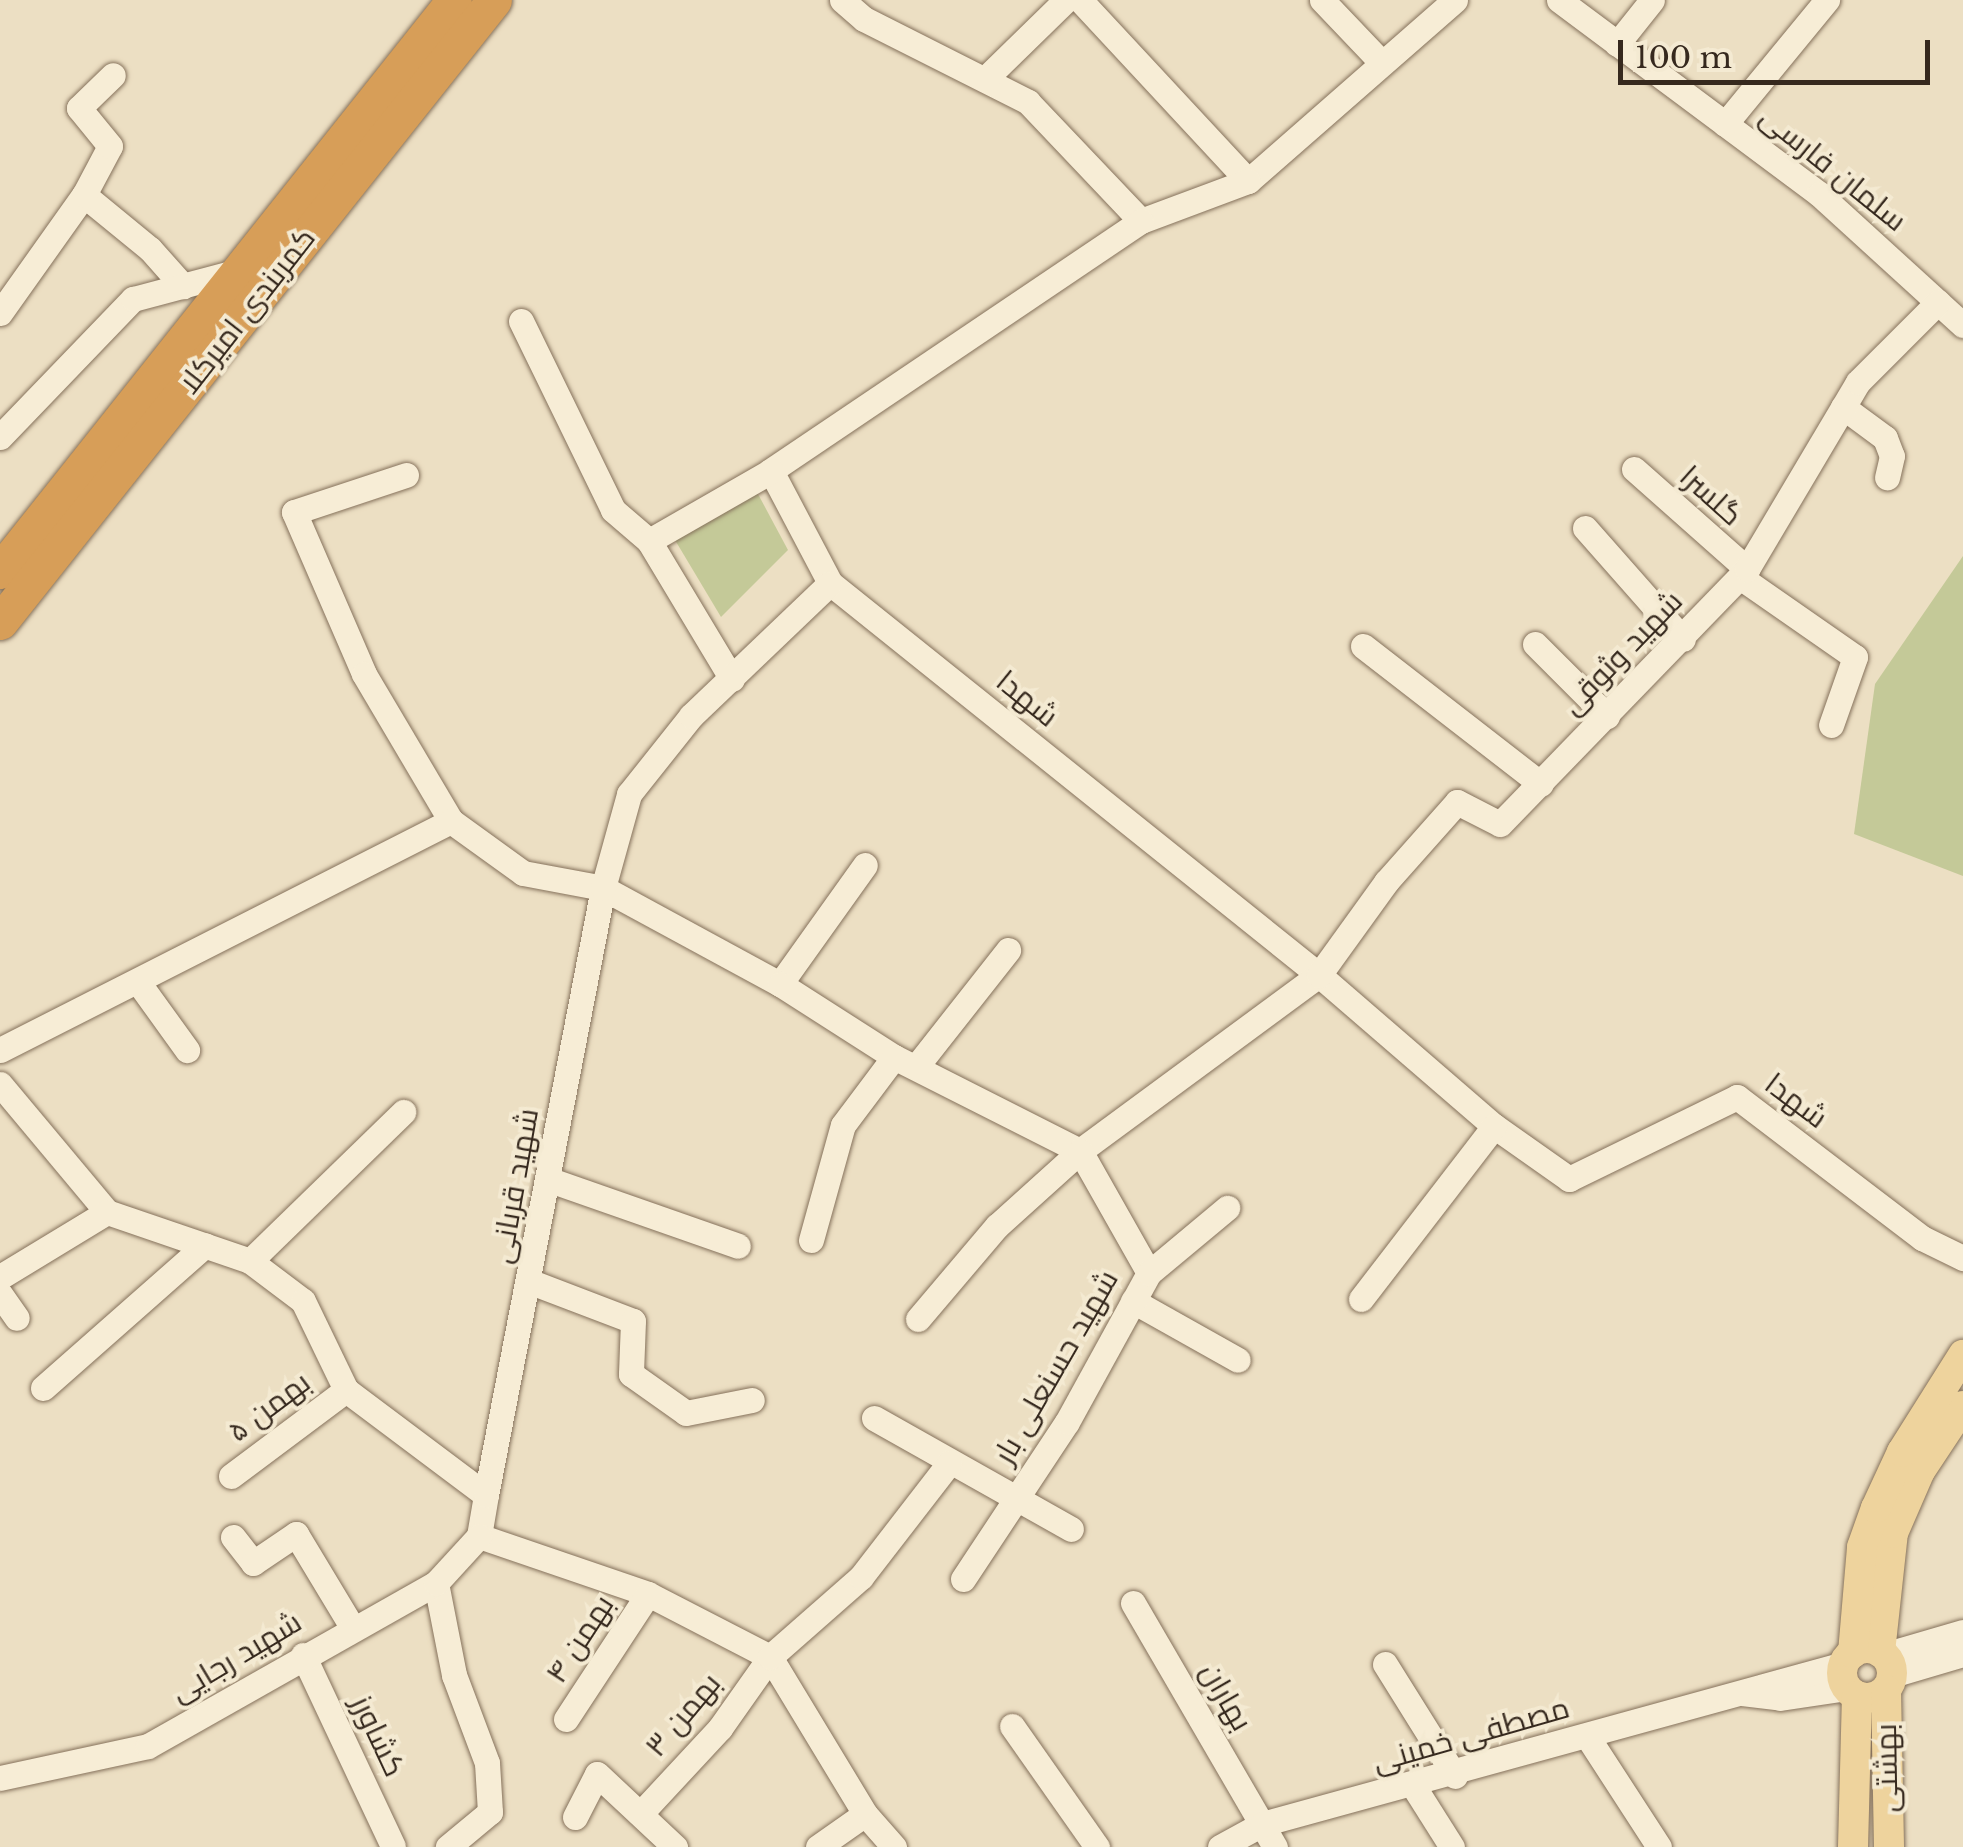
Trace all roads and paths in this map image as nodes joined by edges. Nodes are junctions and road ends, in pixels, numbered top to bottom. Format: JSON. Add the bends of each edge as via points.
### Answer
{"nodes":[{"id":1,"x":454,"y":0,"type":"edge"},
{"id":2,"x":494,"y":0,"type":"edge"},
{"id":3,"x":842,"y":0,"type":"edge"},
{"id":4,"x":1066,"y":0,"type":"edge"},
{"id":5,"x":1080,"y":0,"type":"edge"},
{"id":6,"x":1322,"y":0,"type":"edge"},
{"id":7,"x":1455,"y":0,"type":"edge"},
{"id":8,"x":1559,"y":0,"type":"edge"},
{"id":9,"x":1652,"y":0,"type":"edge"},
{"id":10,"x":1827,"y":0,"type":"edge"},
{"id":11,"x":1617,"y":44,"type":"junction"},
{"id":12,"x":1382,"y":63,"type":"junction"},
{"id":13,"x":113,"y":76,"type":"dead end"},
{"id":14,"x":986,"y":78,"type":"junction"},
{"id":15,"x":1725,"y":124,"type":"junction"},
{"id":16,"x":1248,"y":182,"type":"junction"},
{"id":17,"x":84,"y":195,"type":"junction"},
{"id":18,"x":1141,"y":221,"type":"junction"},
{"id":19,"x":238,"y":272,"type":"junction"},
{"id":20,"x":182,"y":286,"type":"junction"},
{"id":21,"x":1938,"y":302,"type":"junction"},
{"id":22,"x":0,"y":312,"type":"edge"},
{"id":23,"x":521,"y":321,"type":"dead end"},
{"id":24,"x":1963,"y":324,"type":"edge"},
{"id":25,"x":1843,"y":407,"type":"junction"},
{"id":26,"x":0,"y":437,"type":"edge"},
{"id":27,"x":1634,"y":469,"type":"dead end"},
{"id":28,"x":770,"y":471,"type":"junction"},
{"id":29,"x":406,"y":475,"type":"dead end"},
{"id":30,"x":1887,"y":476,"type":"dead end"},
{"id":31,"x":1585,"y":528,"type":"dead end"},
{"id":32,"x":649,"y":541,"type":"junction"},
{"id":33,"x":0,"y":571,"type":"edge"},
{"id":34,"x":1743,"y":572,"type":"junction"},
{"id":35,"x":830,"y":583,"type":"junction"},
{"id":36,"x":0,"y":622,"type":"edge"},
{"id":37,"x":1683,"y":640,"type":"junction"},
{"id":38,"x":1535,"y":644,"type":"dead end"},
{"id":39,"x":1363,"y":646,"type":"dead end"},
{"id":40,"x":732,"y":679,"type":"junction"},
{"id":41,"x":1607,"y":716,"type":"junction"},
{"id":42,"x":1831,"y":724,"type":"dead end"},
{"id":43,"x":1540,"y":784,"type":"junction"},
{"id":44,"x":451,"y":821,"type":"junction"},
{"id":45,"x":865,"y":865,"type":"dead end"},
{"id":46,"x":603,"y":888,"type":"junction"},
{"id":47,"x":1008,"y":950,"type":"dead end"},
{"id":48,"x":1319,"y":975,"type":"junction"},
{"id":49,"x":138,"y":982,"type":"junction"},
{"id":50,"x":780,"y":984,"type":"junction"},
{"id":51,"x":0,"y":1050,"type":"edge"},
{"id":52,"x":187,"y":1050,"type":"dead end"},
{"id":53,"x":905,"y":1062,"type":"junction"},
{"id":54,"x":0,"y":1084,"type":"edge"},
{"id":55,"x":403,"y":1112,"type":"dead end"},
{"id":56,"x":1494,"y":1126,"type":"junction"},
{"id":57,"x":1080,"y":1152,"type":"junction"},
{"id":58,"x":550,"y":1180,"type":"junction"},
{"id":59,"x":1227,"y":1208,"type":"dead end"},
{"id":60,"x":107,"y":1212,"type":"junction"},
{"id":61,"x":1922,"y":1238,"type":"junction"},
{"id":62,"x":811,"y":1240,"type":"dead end"},
{"id":63,"x":206,"y":1246,"type":"junction"},
{"id":64,"x":738,"y":1246,"type":"dead end"},
{"id":65,"x":1963,"y":1258,"type":"edge"},
{"id":66,"x":250,"y":1260,"type":"junction"},
{"id":67,"x":1148,"y":1272,"type":"junction"},
{"id":68,"x":0,"y":1276,"type":"edge"},
{"id":69,"x":531,"y":1282,"type":"junction"},
{"id":70,"x":1963,"y":1282,"type":"edge"},
{"id":71,"x":0,"y":1294,"type":"edge"},
{"id":72,"x":1361,"y":1300,"type":"dead end"},
{"id":73,"x":1133,"y":1301,"type":"junction"},
{"id":74,"x":17,"y":1318,"type":"dead end"},
{"id":75,"x":918,"y":1319,"type":"dead end"},
{"id":76,"x":1963,"y":1355,"type":"edge"},
{"id":77,"x":1238,"y":1360,"type":"dead end"},
{"id":78,"x":43,"y":1388,"type":"dead end"},
{"id":79,"x":346,"y":1390,"type":"junction"},
{"id":80,"x":752,"y":1400,"type":"dead end"},
{"id":81,"x":1963,"y":1406,"type":"edge"},
{"id":82,"x":874,"y":1418,"type":"dead end"},
{"id":83,"x":950,"y":1462,"type":"junction"},
{"id":84,"x":231,"y":1476,"type":"dead end"},
{"id":85,"x":486,"y":1495,"type":"junction"},
{"id":86,"x":1016,"y":1498,"type":"junction"},
{"id":87,"x":1071,"y":1529,"type":"dead end"},
{"id":88,"x":233,"y":1536,"type":"dead end"},
{"id":89,"x":479,"y":1536,"type":"junction"},
{"id":90,"x":963,"y":1579,"type":"dead end"},
{"id":91,"x":436,"y":1582,"type":"junction"},
{"id":92,"x":648,"y":1594,"type":"junction"},
{"id":93,"x":1133,"y":1603,"type":"dead end"},
{"id":94,"x":352,"y":1627,"type":"junction"},
{"id":95,"x":1963,"y":1632,"type":"edge"},
{"id":96,"x":1963,"y":1654,"type":"edge"},
{"id":97,"x":303,"y":1655,"type":"junction"},
{"id":98,"x":770,"y":1656,"type":"junction"},
{"id":99,"x":1384,"y":1664,"type":"dead end"},
{"id":100,"x":1868,"y":1672,"type":"junction"},
{"id":101,"x":566,"y":1718,"type":"dead end"},
{"id":102,"x":1012,"y":1726,"type":"dead end"},
{"id":103,"x":1587,"y":1736,"type":"junction"},
{"id":104,"x":1456,"y":1776,"type":"junction"},
{"id":105,"x":0,"y":1778,"type":"edge"},
{"id":106,"x":1414,"y":1787,"type":"junction"},
{"id":107,"x":642,"y":1812,"type":"junction"},
{"id":108,"x":864,"y":1814,"type":"junction"},
{"id":109,"x":575,"y":1817,"type":"dead end"},
{"id":110,"x":1269,"y":1836,"type":"edge"},
{"id":111,"x":394,"y":1846,"type":"edge"},
{"id":112,"x":448,"y":1847,"type":"edge"},
{"id":113,"x":676,"y":1847,"type":"edge"},
{"id":114,"x":818,"y":1847,"type":"edge"},
{"id":115,"x":894,"y":1847,"type":"edge"},
{"id":116,"x":1097,"y":1847,"type":"edge"},
{"id":117,"x":1220,"y":1847,"type":"edge"},
{"id":118,"x":1452,"y":1847,"type":"edge"},
{"id":119,"x":1659,"y":1847,"type":"edge"},
{"id":120,"x":1853,"y":1847,"type":"edge"},
{"id":121,"x":1889,"y":1847,"type":"edge"}],
"edges":[{"from":1,"to":19,"type":"highway","name":"کمربندی امیرکلا"},
{"from":2,"to":36,"type":"highway","name":"کمربندی امیرکلا"},
{"from":3,"to":14,"type":"street","via":[[864,20]]},
{"from":4,"to":14,"type":"street"},
{"from":5,"to":16,"type":"street"},
{"from":6,"to":12,"type":"street"},
{"from":7,"to":12,"type":"street"},
{"from":8,"to":11,"type":"street","name":"سلمان فارسی"},
{"from":9,"to":11,"type":"street"},
{"from":10,"to":15,"type":"street"},
{"from":11,"to":15,"type":"street","name":"سلمان فارسی"},
{"from":12,"to":16,"type":"street"},
{"from":13,"to":17,"type":"street","via":[[79,108],[110,146]]},
{"from":14,"to":18,"type":"street","via":[[1028,102]]},
{"from":15,"to":21,"type":"street","name":"سلمان فارسی","via":[[1819,194]]},
{"from":16,"to":18,"type":"street"},
{"from":17,"to":20,"type":"street"},
{"from":17,"to":22,"type":"street"},
{"from":18,"to":28,"type":"street"},
{"from":19,"to":20,"type":"street"},
{"from":19,"to":33,"type":"highway","name":"کمربندی امیرکلا"},
{"from":20,"to":26,"type":"street","via":[[133,299]]},
{"from":21,"to":24,"type":"street","name":"سلمان فارسی"},
{"from":21,"to":25,"type":"street","name":"شهید وثوقی","via":[[1858,382]]},
{"from":23,"to":32,"type":"street","via":[[612,510]]},
{"from":25,"to":30,"type":"street","via":[[1885,438],[1892,456]]},
{"from":25,"to":34,"type":"street","name":"شهید وثوقی"},
{"from":27,"to":34,"type":"street","name":"گلسرا"},
{"from":28,"to":32,"type":"street"},
{"from":28,"to":35,"type":"street","name":"شهدا"},
{"from":29,"to":44,"type":"street","via":[[294,512],[364,674]]},
{"from":31,"to":37,"type":"street"},
{"from":32,"to":40,"type":"street"},
{"from":34,"to":37,"type":"street","name":"شهید وثوقی"},
{"from":34,"to":42,"type":"street","name":"گلسرا","via":[[1855,657]]},
{"from":35,"to":40,"type":"street","name":"شهید قربانی"},
{"from":35,"to":48,"type":"street","name":"شهدا"},
{"from":37,"to":41,"type":"street","name":"شهید وثوقی"},
{"from":38,"to":41,"type":"street"},
{"from":39,"to":43,"type":"street"},
{"from":40,"to":46,"type":"street","name":"شهید قربانی","via":[[691,716],[629,794]]},
{"from":41,"to":43,"type":"street","name":"شهید وثوقی"},
{"from":43,"to":48,"type":"street","name":"شهید وثوقی","via":[[1500,824],[1457,802],[1386,882]]},
{"from":44,"to":46,"type":"street","via":[[523,873]]},
{"from":44,"to":49,"type":"street"},
{"from":45,"to":50,"type":"street"},
{"from":46,"to":50,"type":"street"},
{"from":46,"to":58,"type":"street","name":"شهید قربانی"},
{"from":47,"to":53,"type":"street"},
{"from":48,"to":56,"type":"street","name":"شهدا"},
{"from":48,"to":57,"type":"street"},
{"from":49,"to":51,"type":"street"},
{"from":49,"to":52,"type":"street"},
{"from":50,"to":53,"type":"street"},
{"from":53,"to":57,"type":"street"},
{"from":53,"to":62,"type":"street","via":[[843,1125]]},
{"from":54,"to":60,"type":"street"},
{"from":55,"to":66,"type":"street"},
{"from":56,"to":61,"type":"street","name":"شهدا","via":[[1570,1179],[1736,1097]]},
{"from":56,"to":72,"type":"street"},
{"from":57,"to":67,"type":"street"},
{"from":57,"to":75,"type":"street","via":[[997,1226]]},
{"from":58,"to":64,"type":"street"},
{"from":58,"to":69,"type":"street","name":"شهید قربانی"},
{"from":59,"to":67,"type":"street","name":"شهید حسنعلی بار"},
{"from":60,"to":63,"type":"street"},
{"from":60,"to":68,"type":"street"},
{"from":61,"to":65,"type":"street","name":"شهدا"},
{"from":61,"to":70,"type":"street"},
{"from":63,"to":66,"type":"street"},
{"from":63,"to":78,"type":"street"},
{"from":66,"to":79,"type":"street","via":[[303,1302]]},
{"from":67,"to":73,"type":"street","name":"شهید حسنعلی بار"},
{"from":69,"to":80,"type":"street","via":[[633,1320],[631,1374],[686,1414]]},
{"from":69,"to":85,"type":"street","name":"شهید قربانی"},
{"from":71,"to":74,"type":"street"},
{"from":73,"to":77,"type":"street"},
{"from":73,"to":86,"type":"street","name":"شهید حسنعلی بار"},
{"from":76,"to":100,"type":"main road","via":[[1902,1452],[1862,1547]]},
{"from":79,"to":84,"type":"street","name":"بهمن ۵"},
{"from":79,"to":85,"type":"street"},
{"from":81,"to":100,"type":"main road","via":[[1920,1471],[1893,1533]]},
{"from":82,"to":83,"type":"street"},
{"from":83,"to":86,"type":"street"},
{"from":83,"to":98,"type":"street","name":"بهمن ۳","via":[[861,1577]]},
{"from":85,"to":89,"type":"street","name":"شهید قربانی"},
{"from":86,"to":87,"type":"street"},
{"from":86,"to":90,"type":"street","name":"شهید حسنعلی بار"},
{"from":88,"to":94,"type":"street","via":[[254,1563],[296,1534]]},
{"from":89,"to":91,"type":"street","name":"شهید رجایی"},
{"from":89,"to":92,"type":"street"},
{"from":91,"to":94,"type":"street","name":"شهید رجایی"},
{"from":91,"to":112,"type":"street","via":[[454,1674],[488,1764],[490,1812]]},
{"from":92,"to":98,"type":"street"},
{"from":92,"to":101,"type":"street","name":"بهمن ۴"},
{"from":93,"to":110,"type":"street","name":"بهاران"},
{"from":94,"to":97,"type":"street","name":"شهید رجایی"},
{"from":95,"to":100,"type":"street","name":"مصطفی خمینی"},
{"from":96,"to":100,"type":"street","name":"مصطفی خمینی"},
{"from":97,"to":105,"type":"street","name":"شهید رجایی","via":[[148,1746]]},
{"from":97,"to":111,"type":"street","name":"کشاورز"},
{"from":98,"to":107,"type":"street","name":"بهمن ۳","via":[[720,1728]]},
{"from":98,"to":108,"type":"street"},
{"from":99,"to":104,"type":"street"},
{"from":100,"to":103,"type":"street","name":"مصطفی خمینی","via":[[1742,1693]]},
{"from":100,"to":120,"type":"main road","name":"بهشتی"},
{"from":100,"to":121,"type":"main road","name":"بهشتی"},
{"from":102,"to":116,"type":"street"},
{"from":103,"to":104,"type":"street","name":"مصطفی خمینی"},
{"from":103,"to":119,"type":"street"},
{"from":104,"to":106,"type":"street","name":"مصطفی خمینی"},
{"from":106,"to":110,"type":"street","name":"مصطفی خمینی"},
{"from":106,"to":118,"type":"street"},
{"from":107,"to":109,"type":"street","via":[[598,1774]]},
{"from":107,"to":113,"type":"street"},
{"from":108,"to":114,"type":"street"},
{"from":108,"to":115,"type":"street"},
{"from":110,"to":117,"type":"street","name":"مصطفی خمینی"}]}
